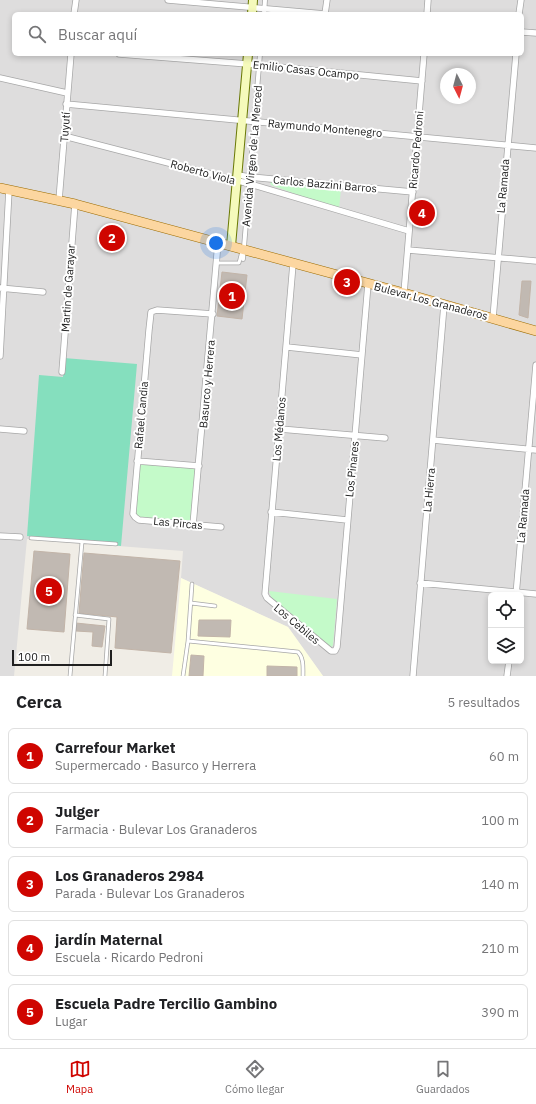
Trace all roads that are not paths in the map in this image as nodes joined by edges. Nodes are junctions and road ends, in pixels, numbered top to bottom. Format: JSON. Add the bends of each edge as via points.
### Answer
{"nodes":[{"id":1,"x":75,"y":0,"type":"edge"},
{"id":2,"x":168,"y":0,"type":"edge"},
{"id":3,"x":265,"y":0,"type":"edge"},
{"id":4,"x":327,"y":0,"type":"edge"},
{"id":5,"x":428,"y":0,"type":"edge"},
{"id":6,"x":520,"y":0,"type":"edge"},
{"id":7,"x":252,"y":7,"type":"edge"},
{"id":8,"x":264,"y":11,"type":"edge"},
{"id":9,"x":74,"y":12,"type":"edge"},
{"id":10,"x":284,"y":12,"type":"edge"},
{"id":11,"x":325,"y":12,"type":"edge"},
{"id":12,"x":427,"y":12,"type":"edge"},
{"id":13,"x":519,"y":12,"type":"edge"},
{"id":14,"x":524,"y":32,"type":"edge"},
{"id":15,"x":536,"y":33,"type":"edge"},
{"id":16,"x":71,"y":56,"type":"edge"},
{"id":17,"x":145,"y":56,"type":"edge"},
{"id":18,"x":248,"y":56,"type":"edge"},
{"id":19,"x":260,"y":56,"type":"edge"},
{"id":20,"x":424,"y":56,"type":"edge"},
{"id":21,"x":516,"y":56,"type":"edge"},
{"id":22,"x":248,"y":64,"type":"junction"},
{"id":23,"x":259,"y":66,"type":"junction"},
{"id":24,"x":0,"y":78,"type":"edge"},
{"id":25,"x":422,"y":82,"type":"junction"},
{"id":26,"x":67,"y":92,"type":"junction"},
{"id":27,"x":66,"y":104,"type":"junction"},
{"id":28,"x":243,"y":120,"type":"junction"},
{"id":29,"x":255,"y":122,"type":"junction"},
{"id":30,"x":64,"y":136,"type":"junction"},
{"id":31,"x":417,"y":136,"type":"junction"},
{"id":32,"x":507,"y":145,"type":"junction"},
{"id":33,"x":536,"y":148,"type":"edge"},
{"id":34,"x":250,"y":177,"type":"junction"},
{"id":35,"x":238,"y":178,"type":"junction"},
{"id":36,"x":250,"y":184,"type":"junction"},
{"id":37,"x":4,"y":189,"type":"edge"},
{"id":38,"x":412,"y":192,"type":"junction"},
{"id":39,"x":59,"y":200,"type":"junction"},
{"id":40,"x":75,"y":204,"type":"junction"},
{"id":41,"x":409,"y":231,"type":"junction"},
{"id":42,"x":218,"y":243,"type":"junction"},
{"id":43,"x":231,"y":246,"type":"junction"},
{"id":44,"x":408,"y":250,"type":"junction"},
{"id":45,"x":243,"y":252,"type":"junction"},
{"id":46,"x":497,"y":258,"type":"junction"},
{"id":47,"x":536,"y":261,"type":"edge"},
{"id":48,"x":217,"y":263,"type":"junction"},
{"id":49,"x":293,"y":264,"type":"junction"},
{"id":50,"x":368,"y":284,"type":"junction"},
{"id":51,"x":2,"y":288,"type":"edge"},
{"id":52,"x":43,"y":292,"type":"dead end"},
{"id":53,"x":404,"y":293,"type":"junction"},
{"id":54,"x":444,"y":305,"type":"junction"},
{"id":55,"x":213,"y":314,"type":"junction"},
{"id":56,"x":492,"y":318,"type":"junction"},
{"id":57,"x":536,"y":331,"type":"edge"},
{"id":58,"x":286,"y":347,"type":"junction"},
{"id":59,"x":362,"y":355,"type":"junction"},
{"id":60,"x":0,"y":356,"type":"edge"},
{"id":61,"x":536,"y":364,"type":"edge"},
{"id":62,"x":62,"y":372,"type":"dead end"},
{"id":63,"x":0,"y":429,"type":"edge"},
{"id":64,"x":280,"y":430,"type":"junction"},
{"id":65,"x":24,"y":431,"type":"dead end"},
{"id":66,"x":355,"y":436,"type":"junction"},
{"id":67,"x":385,"y":438,"type":"dead end"},
{"id":68,"x":433,"y":440,"type":"junction"},
{"id":69,"x":529,"y":449,"type":"junction"},
{"id":70,"x":536,"y":450,"type":"edge"},
{"id":71,"x":137,"y":461,"type":"junction"},
{"id":72,"x":199,"y":466,"type":"junction"},
{"id":73,"x":271,"y":512,"type":"junction"},
{"id":74,"x":135,"y":517,"type":"joint"},
{"id":75,"x":347,"y":520,"type":"junction"},
{"id":76,"x":194,"y":525,"type":"junction"},
{"id":77,"x":221,"y":527,"type":"dead end"},
{"id":78,"x":0,"y":536,"type":"edge"},
{"id":79,"x":20,"y":537,"type":"dead end"},
{"id":80,"x":31,"y":538,"type":"dead end"},
{"id":81,"x":82,"y":542,"type":"junction"},
{"id":82,"x":116,"y":544,"type":"dead end"},
{"id":83,"x":420,"y":583,"type":"junction"},
{"id":84,"x":192,"y":584,"type":"dead end"},
{"id":85,"x":499,"y":592,"type":"edge"},
{"id":86,"x":516,"y":592,"type":"edge"},
{"id":87,"x":265,"y":594,"type":"joint"},
{"id":88,"x":524,"y":594,"type":"edge"},
{"id":89,"x":536,"y":594,"type":"edge"},
{"id":90,"x":191,"y":603,"type":"junction"},
{"id":91,"x":215,"y":606,"type":"dead end"},
{"id":92,"x":75,"y":615,"type":"junction"},
{"id":93,"x":188,"y":641,"type":"junction"},
{"id":94,"x":331,"y":652,"type":"joint"},
{"id":95,"x":509,"y":664,"type":"edge"},
{"id":96,"x":70,"y":676,"type":"edge"},
{"id":97,"x":105,"y":676,"type":"edge"},
{"id":98,"x":183,"y":676,"type":"edge"},
{"id":99,"x":303,"y":676,"type":"edge"},
{"id":100,"x":413,"y":676,"type":"edge"},
{"id":101,"x":507,"y":676,"type":"edge"}],
"edges":[{"from":1,"to":9,"type":"street"},
{"from":2,"to":7,"type":"street"},
{"from":3,"to":8,"type":"street"},
{"from":4,"to":11,"type":"street"},
{"from":5,"to":12,"type":"street"},
{"from":6,"to":13,"type":"street"},
{"from":7,"to":8,"type":"street"},
{"from":8,"to":10,"type":"street"},
{"from":14,"to":15,"type":"street"},
{"from":16,"to":26,"type":"street","name":"Tuyutí"},
{"from":17,"to":22,"type":"street","name":"Emilio Casas Ocampo"},
{"from":18,"to":22,"type":"main road","name":"Avenida Virgen de La Merced"},
{"from":19,"to":23,"type":"street","name":"Avenida Virgen de La Merced"},
{"from":20,"to":25,"type":"street","name":"Ricardo Pedroni"},
{"from":21,"to":32,"type":"street","name":"La Ramada"},
{"from":22,"to":23,"type":"street","name":"Emilio Casas Ocampo"},
{"from":22,"to":28,"type":"main road","name":"Avenida Virgen de La Merced"},
{"from":23,"to":25,"type":"street","name":"Emilio Casas Ocampo"},
{"from":23,"to":29,"type":"street","name":"Avenida Virgen de La Merced"},
{"from":24,"to":26,"type":"street"},
{"from":25,"to":31,"type":"street","name":"Ricardo Pedroni"},
{"from":26,"to":27,"type":"street","name":"Tuyutí"},
{"from":27,"to":28,"type":"street","name":"Raymundo Montenegro"},
{"from":27,"to":30,"type":"street","name":"Tuyutí"},
{"from":28,"to":29,"type":"street","name":"Raymundo Montenegro"},
{"from":28,"to":35,"type":"main road","name":"Avenida Virgen de La Merced"},
{"from":29,"to":31,"type":"street","name":"Raymundo Montenegro"},
{"from":29,"to":34,"type":"street","name":"Avenida Virgen de La Merced"},
{"from":30,"to":35,"type":"street","name":"Roberto Viola"},
{"from":30,"to":39,"type":"street","name":"Tuyutí"},
{"from":31,"to":32,"type":"street","name":"Raymundo Montenegro"},
{"from":31,"to":38,"type":"street","name":"Ricardo Pedroni"},
{"from":32,"to":33,"type":"street","name":"Raymundo Montenegro"},
{"from":32,"to":46,"type":"street","name":"La Ramada"},
{"from":34,"to":35,"type":"street","name":"Carlos Bazzini Barros"},
{"from":34,"to":36,"type":"street","name":"Avenida Virgen de La Merced"},
{"from":34,"to":38,"type":"street","name":"Carlos Bazzini Barros"},
{"from":35,"to":36,"type":"street","name":"Roberto Viola"},
{"from":35,"to":43,"type":"main road","name":"Avenida Virgen de La Merced"},
{"from":36,"to":41,"type":"street","name":"Roberto Viola"},
{"from":36,"to":45,"type":"street","name":"Avenida Virgen de La Merced"},
{"from":37,"to":39,"type":"main road","name":"Bulevar Los Granaderos"},
{"from":37,"to":51,"type":"street"},
{"from":38,"to":41,"type":"street","name":"Ricardo Pedroni"},
{"from":39,"to":40,"type":"main road","name":"Bulevar Los Granaderos"},
{"from":40,"to":42,"type":"main road","name":"Bulevar Los Granaderos"},
{"from":40,"to":62,"type":"street","name":"Martin de Garayar"},
{"from":41,"to":44,"type":"street","name":"Ricardo Pedroni"},
{"from":42,"to":43,"type":"main road","name":"Bulevar Los Granaderos"},
{"from":42,"to":48,"type":"street","name":"Basurco y Herrera"},
{"from":43,"to":45,"type":"main road","name":"Bulevar Los Granaderos"},
{"from":44,"to":46,"type":"street"},
{"from":44,"to":53,"type":"street","name":"Ricardo Pedroni"},
{"from":45,"to":48,"type":"lane","via":[[239,263]]},
{"from":45,"to":49,"type":"main road","name":"Bulevar Los Granaderos"},
{"from":46,"to":47,"type":"street"},
{"from":46,"to":56,"type":"street","name":"La Ramada"},
{"from":48,"to":55,"type":"street","name":"Basurco y Herrera"},
{"from":49,"to":50,"type":"main road","name":"Bulevar Los Granaderos"},
{"from":49,"to":58,"type":"street","name":"Los Médanos"},
{"from":50,"to":53,"type":"main road","name":"Bulevar Los Granaderos"},
{"from":50,"to":59,"type":"street","name":"Los Pinares"},
{"from":51,"to":52,"type":"street"},
{"from":51,"to":60,"type":"street"},
{"from":53,"to":54,"type":"main road","name":"Bulevar Los Granaderos"},
{"from":54,"to":56,"type":"main road","name":"Bulevar Los Granaderos"},
{"from":54,"to":68,"type":"street","name":"La Hierra"},
{"from":55,"to":71,"type":"street","name":"Rafael Candia","via":[[157,310],[151,312]]},
{"from":55,"to":72,"type":"street","name":"Basurco y Herrera"},
{"from":56,"to":57,"type":"main road","name":"Bulevar Los Granaderos"},
{"from":58,"to":59,"type":"street"},
{"from":58,"to":64,"type":"street","name":"Los Médanos"},
{"from":59,"to":66,"type":"street","name":"Los Pinares"},
{"from":61,"to":69,"type":"street","name":"La Ramada"},
{"from":63,"to":65,"type":"street"},
{"from":64,"to":66,"type":"street"},
{"from":64,"to":73,"type":"street","name":"Los Médanos"},
{"from":66,"to":67,"type":"street"},
{"from":66,"to":75,"type":"street","name":"Los Pinares"},
{"from":68,"to":69,"type":"street"},
{"from":68,"to":83,"type":"street","name":"La Hierra"},
{"from":69,"to":70,"type":"street"},
{"from":69,"to":86,"type":"street","name":"La Ramada"},
{"from":71,"to":72,"type":"street"},
{"from":71,"to":74,"type":"street","name":"Rafael Candia","via":[[133,514]]},
{"from":72,"to":76,"type":"street","name":"Basurco y Herrera"},
{"from":73,"to":75,"type":"street"},
{"from":73,"to":87,"type":"street","name":"Los Médanos"},
{"from":74,"to":76,"type":"street","name":"Las Pircas","via":[[139,520]]},
{"from":75,"to":94,"type":"street","name":"Los Pinares","via":[[337,647]]},
{"from":76,"to":77,"type":"street","name":"Las Pircas"},
{"from":78,"to":79,"type":"street"},
{"from":80,"to":81,"type":"lane"},
{"from":81,"to":82,"type":"lane"},
{"from":81,"to":92,"type":"lane"},
{"from":83,"to":85,"type":"street"},
{"from":83,"to":100,"type":"street","name":"La Hierra"},
{"from":84,"to":90,"type":"lane"},
{"from":87,"to":94,"type":"street","name":"Los Cebiles"},
{"from":88,"to":89,"type":"street"},
{"from":90,"to":91,"type":"lane"},
{"from":90,"to":93,"type":"lane"},
{"from":92,"to":96,"type":"lane"},
{"from":92,"to":97,"type":"lane","via":[[110,619]]},
{"from":93,"to":98,"type":"lane"},
{"from":93,"to":99,"type":"lane","via":[[298,652],[301,654]]},
{"from":95,"to":101,"type":"street"}]}
